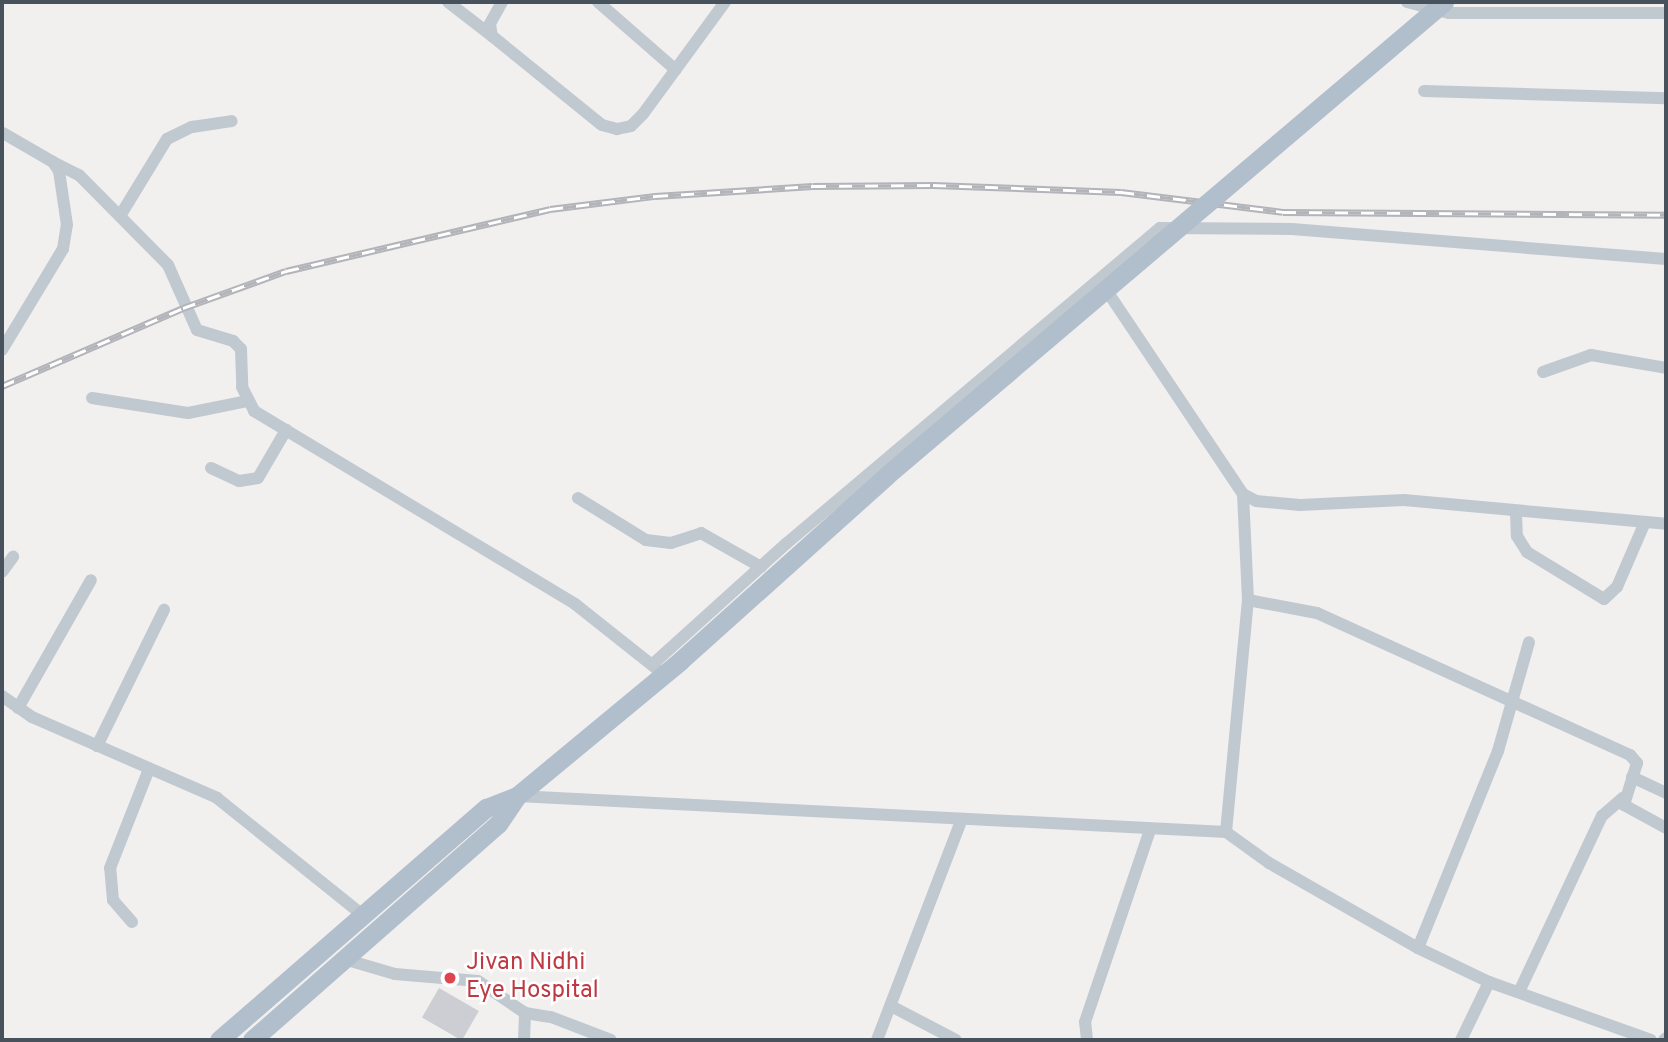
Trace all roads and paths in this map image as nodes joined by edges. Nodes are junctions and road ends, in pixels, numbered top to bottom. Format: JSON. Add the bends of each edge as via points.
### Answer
{"nodes":[{"id":1,"x":448,"y":2,"type":"edge"},
{"id":2,"x":502,"y":2,"type":"edge"},
{"id":3,"x":598,"y":2,"type":"edge"},
{"id":4,"x":1407,"y":2,"type":"edge"},
{"id":5,"x":1462,"y":2,"type":"edge"},
{"id":6,"x":722,"y":3,"type":"edge"},
{"id":7,"x":1447,"y":7,"type":"edge"},
{"id":8,"x":1666,"y":13,"type":"edge"},
{"id":9,"x":492,"y":36,"type":"junction"},
{"id":10,"x":676,"y":70,"type":"junction"},
{"id":11,"x":1424,"y":91,"type":"dead end"},
{"id":12,"x":1666,"y":98,"type":"edge"},
{"id":13,"x":232,"y":121,"type":"dead end"},
{"id":14,"x":3,"y":133,"type":"edge"},
{"id":15,"x":53,"y":162,"type":"junction"},
{"id":16,"x":120,"y":216,"type":"junction"},
{"id":17,"x":1666,"y":259,"type":"edge"},
{"id":18,"x":1098,"y":276,"type":"junction"},
{"id":19,"x":2,"y":351,"type":"edge"},
{"id":20,"x":1666,"y":368,"type":"edge"},
{"id":21,"x":1543,"y":372,"type":"dead end"},
{"id":22,"x":92,"y":398,"type":"dead end"},
{"id":23,"x":247,"y":401,"type":"junction"},
{"id":24,"x":286,"y":430,"type":"junction"},
{"id":25,"x":211,"y":468,"type":"dead end"},
{"id":26,"x":1243,"y":494,"type":"junction"},
{"id":27,"x":578,"y":498,"type":"dead end"},
{"id":28,"x":1516,"y":512,"type":"junction"},
{"id":29,"x":1645,"y":522,"type":"junction"},
{"id":30,"x":1666,"y":524,"type":"edge"},
{"id":31,"x":13,"y":557,"type":"dead end"},
{"id":32,"x":761,"y":567,"type":"junction"},
{"id":33,"x":2,"y":572,"type":"edge"},
{"id":34,"x":91,"y":580,"type":"dead end"},
{"id":35,"x":1248,"y":600,"type":"junction"},
{"id":36,"x":164,"y":610,"type":"dead end"},
{"id":37,"x":1529,"y":642,"type":"dead end"},
{"id":38,"x":658,"y":671,"type":"junction"},
{"id":39,"x":7,"y":701,"type":"edge"},
{"id":40,"x":1515,"y":701,"type":"junction"},
{"id":41,"x":97,"y":746,"type":"junction"},
{"id":42,"x":149,"y":769,"type":"junction"},
{"id":43,"x":1632,"y":778,"type":"junction"},
{"id":44,"x":1666,"y":793,"type":"edge"},
{"id":45,"x":517,"y":796,"type":"junction"},
{"id":46,"x":1623,"y":798,"type":"junction"},
{"id":47,"x":962,"y":819,"type":"junction"},
{"id":48,"x":1666,"y":828,"type":"edge"},
{"id":49,"x":1150,"y":830,"type":"junction"},
{"id":50,"x":1226,"y":832,"type":"junction"},
{"id":51,"x":360,"y":913,"type":"junction"},
{"id":52,"x":132,"y":922,"type":"dead end"},
{"id":53,"x":1418,"y":948,"type":"junction"},
{"id":54,"x":344,"y":959,"type":"junction"},
{"id":55,"x":1489,"y":982,"type":"junction"},
{"id":56,"x":1519,"y":992,"type":"junction"},
{"id":57,"x":891,"y":1006,"type":"junction"},
{"id":58,"x":525,"y":1013,"type":"junction"},
{"id":59,"x":219,"y":1040,"type":"edge"},
{"id":60,"x":252,"y":1040,"type":"edge"},
{"id":61,"x":524,"y":1040,"type":"edge"},
{"id":62,"x":611,"y":1040,"type":"edge"},
{"id":63,"x":877,"y":1040,"type":"edge"},
{"id":64,"x":956,"y":1040,"type":"edge"},
{"id":65,"x":1087,"y":1040,"type":"edge"},
{"id":66,"x":1461,"y":1040,"type":"edge"},
{"id":67,"x":1651,"y":1040,"type":"edge"}],
"edges":[{"from":1,"to":9,"type":"street"},
{"from":2,"to":9,"type":"street","via":[[490,24]]},
{"from":3,"to":10,"type":"street"},
{"from":4,"to":7,"type":"street"},
{"from":5,"to":7,"type":"street"},
{"from":6,"to":10,"type":"street"},
{"from":7,"to":8,"type":"street"},
{"from":7,"to":38,"type":"main road","bridge":true,"via":[[887,475],[680,661]]},
{"from":9,"to":10,"type":"street","via":[[602,125],[617,129],[631,126]]},
{"from":11,"to":12,"type":"street"},
{"from":13,"to":16,"type":"street","via":[[192,127],[167,139]]},
{"from":14,"to":15,"type":"street"},
{"from":15,"to":16,"type":"street","via":[[72,169]]},
{"from":15,"to":19,"type":"street","via":[[65,192],[66,238]]},
{"from":16,"to":23,"type":"street","via":[[168,265],[197,330],[233,341],[241,349]]},
{"from":17,"to":18,"type":"street","via":[[1293,229],[1168,226],[1150,233]]},
{"from":18,"to":26,"type":"street"},
{"from":18,"to":32,"type":"street"},
{"from":20,"to":21,"type":"street","via":[[1591,355]]},
{"from":22,"to":23,"type":"street","via":[[188,413]]},
{"from":23,"to":24,"type":"street","via":[[254,411]]},
{"from":24,"to":25,"type":"street","via":[[258,478],[239,481]]},
{"from":24,"to":38,"type":"street","via":[[575,604]]},
{"from":26,"to":28,"type":"street","via":[[1277,504],[1404,500]]},
{"from":26,"to":35,"type":"street"},
{"from":27,"to":32,"type":"street","via":[[646,540],[671,543],[701,533]]},
{"from":28,"to":29,"type":"street"},
{"from":28,"to":29,"type":"street","via":[[1517,536],[1527,552],[1604,599],[1617,587]]},
{"from":29,"to":30,"type":"street"},
{"from":31,"to":33,"type":"street"},
{"from":32,"to":38,"type":"street"},
{"from":34,"to":39,"type":"street"},
{"from":35,"to":40,"type":"street","via":[[1317,613],[1429,667]]},
{"from":35,"to":50,"type":"street"},
{"from":36,"to":41,"type":"street"},
{"from":37,"to":40,"type":"street"},
{"from":38,"to":45,"type":"main road"},
{"from":39,"to":41,"type":"street"},
{"from":40,"to":43,"type":"street","via":[[1634,758]]},
{"from":40,"to":53,"type":"street"},
{"from":41,"to":42,"type":"street"},
{"from":42,"to":51,"type":"street","via":[[217,798]]},
{"from":42,"to":52,"type":"street","via":[[110,868],[113,900]]},
{"from":43,"to":44,"type":"street"},
{"from":43,"to":46,"type":"street"},
{"from":45,"to":47,"type":"street"},
{"from":45,"to":51,"type":"main road","via":[[486,808]]},
{"from":45,"to":54,"type":"main road","via":[[498,824]]},
{"from":46,"to":48,"type":"street","via":[[1628,808]]},
{"from":46,"to":56,"type":"street","via":[[1602,816]]},
{"from":47,"to":49,"type":"street"},
{"from":47,"to":57,"type":"street"},
{"from":49,"to":50,"type":"street"},
{"from":49,"to":65,"type":"street","via":[[1085,1023]]},
{"from":50,"to":53,"type":"street","via":[[1269,863]]},
{"from":51,"to":59,"type":"main road"},
{"from":53,"to":55,"type":"street"},
{"from":54,"to":58,"type":"street","via":[[395,974],[478,981]]},
{"from":54,"to":60,"type":"main road"},
{"from":55,"to":56,"type":"street"},
{"from":55,"to":66,"type":"street"},
{"from":56,"to":67,"type":"street"},
{"from":57,"to":63,"type":"street"},
{"from":57,"to":64,"type":"street"},
{"from":58,"to":61,"type":"street"},
{"from":58,"to":62,"type":"street","via":[[569,1023]]}]}
